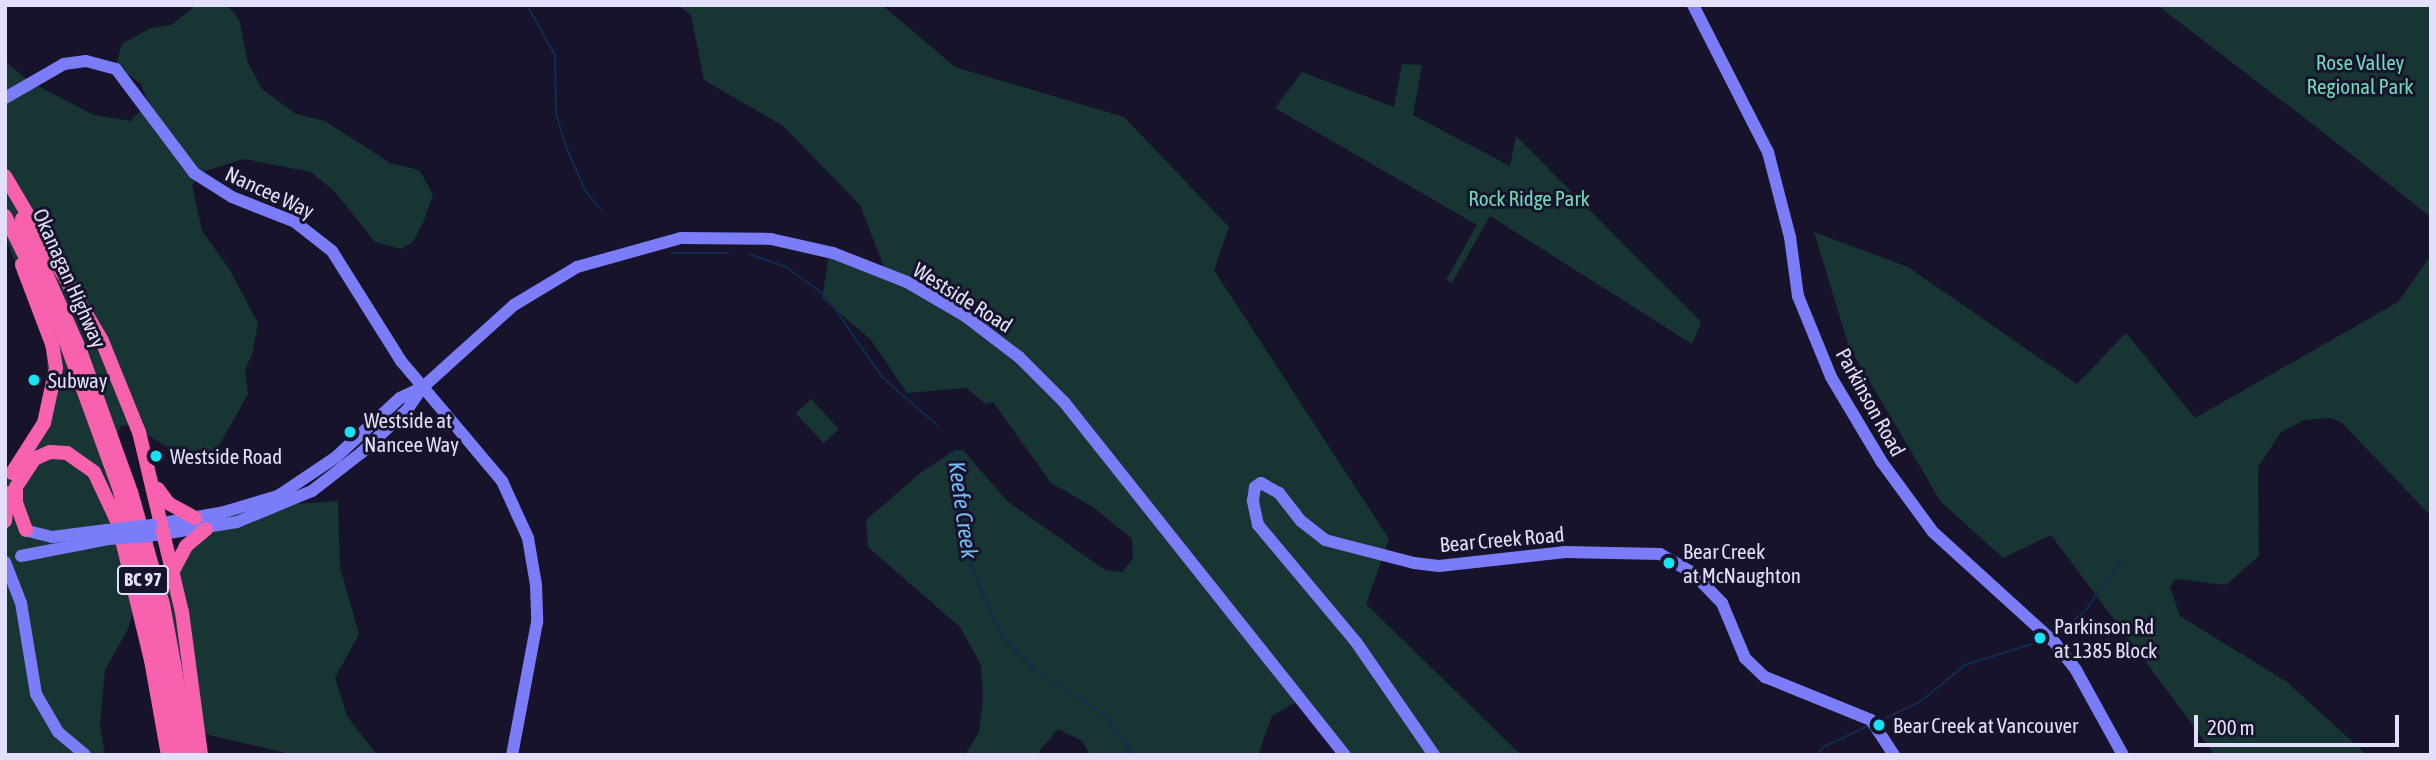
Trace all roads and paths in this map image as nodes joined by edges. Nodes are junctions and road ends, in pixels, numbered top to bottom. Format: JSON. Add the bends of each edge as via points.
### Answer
{"nodes":[{"id":1,"x":1693,"y":5,"type":"edge"},
{"id":2,"x":5,"y":98,"type":"edge"},
{"id":3,"x":5,"y":176,"type":"edge"},
{"id":4,"x":5,"y":183,"type":"edge"},
{"id":5,"x":7,"y":220,"type":"edge"},
{"id":6,"x":422,"y":388,"type":"junction"},
{"id":7,"x":153,"y":479,"type":"junction"},
{"id":8,"x":195,"y":518,"type":"junction"},
{"id":9,"x":5,"y":523,"type":"edge"},
{"id":10,"x":206,"y":529,"type":"junction"},
{"id":11,"x":158,"y":530,"type":"junction"},
{"id":12,"x":27,"y":531,"type":"junction"},
{"id":13,"x":108,"y":535,"type":"junction"},
{"id":14,"x":20,"y":557,"type":"junction"},
{"id":15,"x":5,"y":559,"type":"edge"},
{"id":16,"x":174,"y":569,"type":"junction"},
{"id":17,"x":18,"y":592,"type":"junction"},
{"id":18,"x":85,"y":755,"type":"edge"},
{"id":19,"x":168,"y":755,"type":"edge"},
{"id":20,"x":179,"y":755,"type":"edge"},
{"id":21,"x":191,"y":755,"type":"edge"},
{"id":22,"x":201,"y":755,"type":"edge"},
{"id":23,"x":512,"y":755,"type":"edge"},
{"id":24,"x":1345,"y":755,"type":"edge"},
{"id":25,"x":1434,"y":755,"type":"edge"},
{"id":26,"x":1894,"y":755,"type":"edge"},
{"id":27,"x":2123,"y":755,"type":"edge"}],
"edges":[{"from":1,"to":27,"type":"street","name":"Parkinson Road","via":[[1768,152],[1790,237],[1798,296],[1830,377],[1881,461],[1933,531],[2062,652]]},
{"from":2,"to":6,"type":"street","name":"Nancee Way","via":[[54,68],[74,62],[98,62],[123,74],[163,136],[206,183],[295,222],[332,251]]},
{"from":3,"to":7,"type":"highway","via":[[102,341]]},
{"from":4,"to":21,"type":"highway","name":"Okanagan Highway","number":"BC 97","via":[[60,300],[131,492],[163,604]]},
{"from":5,"to":9,"type":"highway","via":[[52,344],[56,368],[44,423],[10,479]]},
{"from":5,"to":20,"type":"highway","name":"Okanagan Highway","number":"BC 97","via":[[60,326],[119,488],[155,628]]},
{"from":6,"to":8,"type":"street","name":"Westside Road","via":[[400,398],[336,457],[296,486],[265,501]]},
{"from":6,"to":10,"type":"street","name":"Westside Road","via":[[407,410],[312,491],[276,509]]},
{"from":6,"to":23,"type":"street","name":"Nancee Way","via":[[502,481],[530,545],[537,622]]},
{"from":6,"to":24,"type":"street","name":"Westside Road","via":[[535,291],[599,258],[640,246],[681,238],[754,236],[834,253],[885,272],[965,316],[1048,384]]},
{"from":7,"to":8,"type":"highway","via":[[168,503]]},
{"from":7,"to":11,"type":"highway"},
{"from":8,"to":11,"type":"street","name":"Westside Road"},
{"from":9,"to":12,"type":"street","name":"Westside Road","via":[[19,524]]},
{"from":10,"to":11,"type":"street","name":"Westside Road"},
{"from":10,"to":16,"type":"highway","via":[[186,547]]},
{"from":11,"to":13,"type":"street","name":"Westside Road","bridge":true},
{"from":11,"to":16,"type":"highway"},
{"from":12,"to":13,"type":"street","name":"Westside Road","via":[[51,537]]},
{"from":12,"to":14,"type":"street","via":[[30,542]]},
{"from":12,"to":19,"type":"highway","via":[[16,503],[16,487],[34,459],[50,452],[67,453],[94,472],[118,523]]},
{"from":13,"to":14,"type":"street","name":"Westside Road"},
{"from":14,"to":15,"type":"street","name":"Westside Road"},
{"from":14,"to":17,"type":"street"},
{"from":15,"to":17,"type":"street"},
{"from":16,"to":22,"type":"highway"},
{"from":17,"to":18,"type":"street","via":[[36,694],[58,732]]},
{"from":25,"to":26,"type":"street","name":"Bear Creek Road","via":[[1356,642],[1258,525],[1253,501],[1255,487],[1261,483],[1279,493],[1301,522],[1325,540],[1414,563],[1439,566],[1565,552],[1660,554],[1693,573],[1722,603],[1745,658],[1765,677],[1871,720]]}]}
